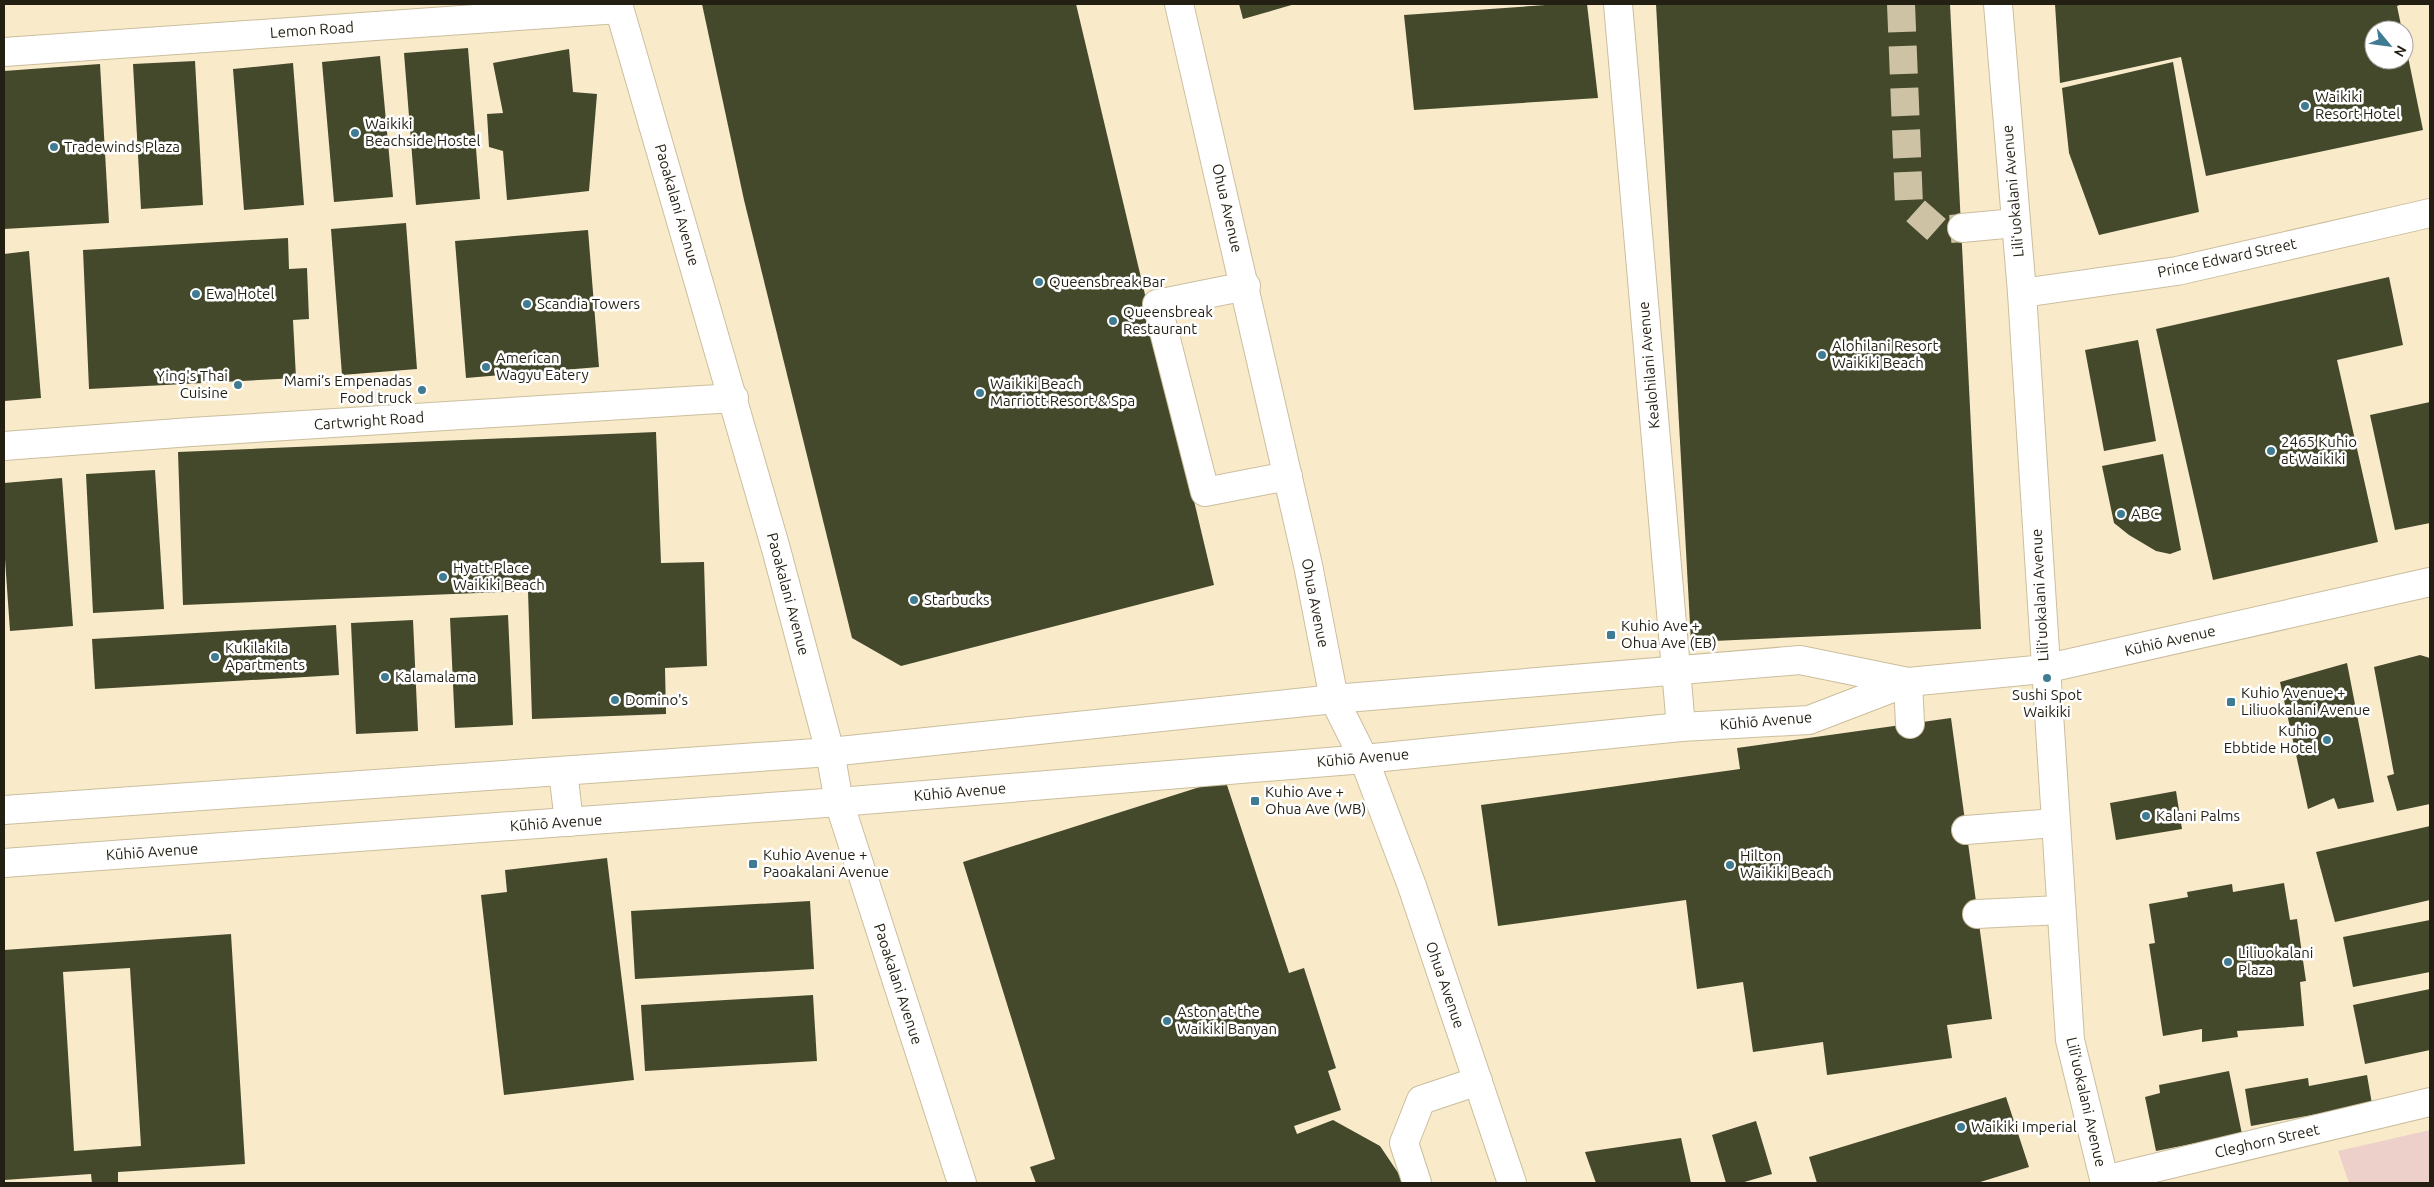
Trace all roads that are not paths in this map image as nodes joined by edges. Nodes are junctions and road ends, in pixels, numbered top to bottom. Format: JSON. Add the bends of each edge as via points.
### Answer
{"nodes":[{"id":1,"x":1179,"y":4,"type":"edge"},
{"id":2,"x":1618,"y":4,"type":"edge"},
{"id":3,"x":1998,"y":4,"type":"edge"},
{"id":4,"x":619,"y":6,"type":"edge"},
{"id":5,"x":4,"y":52,"type":"edge"},
{"id":6,"x":2430,"y":213,"type":"edge"},
{"id":7,"x":2015,"y":223,"type":"junction"},
{"id":8,"x":1962,"y":228,"type":"tunnel mouth"},
{"id":9,"x":1246,"y":286,"type":"junction"},
{"id":10,"x":2022,"y":293,"type":"junction"},
{"id":11,"x":734,"y":398,"type":"junction"},
{"id":12,"x":4,"y":446,"type":"edge"},
{"id":13,"x":1288,"y":476,"type":"junction"},
{"id":14,"x":2430,"y":582,"type":"edge"},
{"id":15,"x":2044,"y":669,"type":"junction"},
{"id":16,"x":1677,"y":671,"type":"junction"},
{"id":17,"x":1908,"y":682,"type":"junction"},
{"id":18,"x":1334,"y":699,"type":"junction"},
{"id":19,"x":1910,"y":724,"type":"dead end"},
{"id":20,"x":1681,"y":727,"type":"junction"},
{"id":21,"x":830,"y":752,"type":"junction"},
{"id":22,"x":1364,"y":759,"type":"junction"},
{"id":23,"x":563,"y":771,"type":"junction"},
{"id":24,"x":839,"y":802,"type":"junction"},
{"id":25,"x":4,"y":810,"type":"edge"},
{"id":26,"x":569,"y":822,"type":"junction"},
{"id":27,"x":2055,"y":823,"type":"junction"},
{"id":28,"x":1966,"y":830,"type":"dead end"},
{"id":29,"x":4,"y":863,"type":"edge"},
{"id":30,"x":2060,"y":910,"type":"junction"},
{"id":31,"x":1978,"y":914,"type":"dead end"},
{"id":32,"x":1478,"y":1080,"type":"junction"},
{"id":33,"x":2430,"y":1102,"type":"edge"},
{"id":34,"x":2104,"y":1182,"type":"edge"},
{"id":35,"x":962,"y":1183,"type":"edge"},
{"id":36,"x":1417,"y":1183,"type":"edge"},
{"id":37,"x":1512,"y":1183,"type":"edge"}],
"edges":[{"from":1,"to":9,"type":"street","name":"Ohua Avenue"},
{"from":2,"to":16,"type":"street","name":"Kealohilani Avenue"},
{"from":3,"to":7,"type":"street","name":"Liliʻuokalani Avenue"},
{"from":4,"to":5,"type":"street","name":"Lemon Road"},
{"from":4,"to":11,"type":"street","name":"Paoakalani Avenue"},
{"from":6,"to":10,"type":"street","name":"Prince Edward Street","via":[[2177,271]]},
{"from":7,"to":8,"type":"street"},
{"from":7,"to":10,"type":"street","name":"Liliʻuokalani Avenue"},
{"from":9,"to":13,"type":"street","name":"Ohua Avenue"},
{"from":9,"to":13,"type":"street","via":[[1157,304],[1205,492]]},
{"from":10,"to":15,"type":"street","name":"Liliʻuokalani Avenue"},
{"from":11,"to":12,"type":"street","name":"Cartwright Road"},
{"from":11,"to":21,"type":"street","name":"Paoakalani Avenue"},
{"from":13,"to":18,"type":"street","name":"Ohua Avenue"},
{"from":14,"to":15,"type":"street","name":"Kūhiō Avenue"},
{"from":15,"to":17,"type":"street","name":"Kūhiō Avenue"},
{"from":15,"to":27,"type":"street","name":"Liliʻuokalani Avenue"},
{"from":16,"to":17,"type":"street","name":"Kūhiō Avenue","via":[[1800,660]]},
{"from":16,"to":18,"type":"street","name":"Kūhiō Avenue"},
{"from":16,"to":20,"type":"street","name":"Kealohilani Avenue"},
{"from":17,"to":19,"type":"street"},
{"from":17,"to":20,"type":"street","name":"Kūhiō Avenue","via":[[1809,720]]},
{"from":18,"to":21,"type":"street","name":"Kūhiō Avenue"},
{"from":18,"to":22,"type":"street","name":"Ohua Avenue"},
{"from":20,"to":22,"type":"street","name":"Kūhiō Avenue"},
{"from":21,"to":23,"type":"street","name":"Kūhiō Avenue"},
{"from":21,"to":24,"type":"street","name":"Paoakalani Avenue"},
{"from":22,"to":24,"type":"street","name":"Kūhiō Avenue"},
{"from":22,"to":32,"type":"street","name":"Ohua Avenue","via":[[1412,886]]},
{"from":23,"to":25,"type":"street","name":"Kūhiō Avenue"},
{"from":23,"to":26,"type":"street"},
{"from":24,"to":26,"type":"street","name":"Kūhiō Avenue"},
{"from":24,"to":35,"type":"street","name":"Paoakalani Avenue"},
{"from":26,"to":29,"type":"street","name":"Kūhiō Avenue"},
{"from":27,"to":28,"type":"street"},
{"from":27,"to":30,"type":"street","name":"Liliʻuokalani Avenue"},
{"from":30,"to":31,"type":"street"},
{"from":30,"to":34,"type":"street","name":"Liliʻuokalani Avenue","via":[[2070,1040]]},
{"from":32,"to":36,"type":"street","via":[[1421,1100],[1404,1142]]},
{"from":32,"to":37,"type":"street","name":"Ohua Avenue"},
{"from":33,"to":34,"type":"street","name":"Cleghorn Street"}]}
